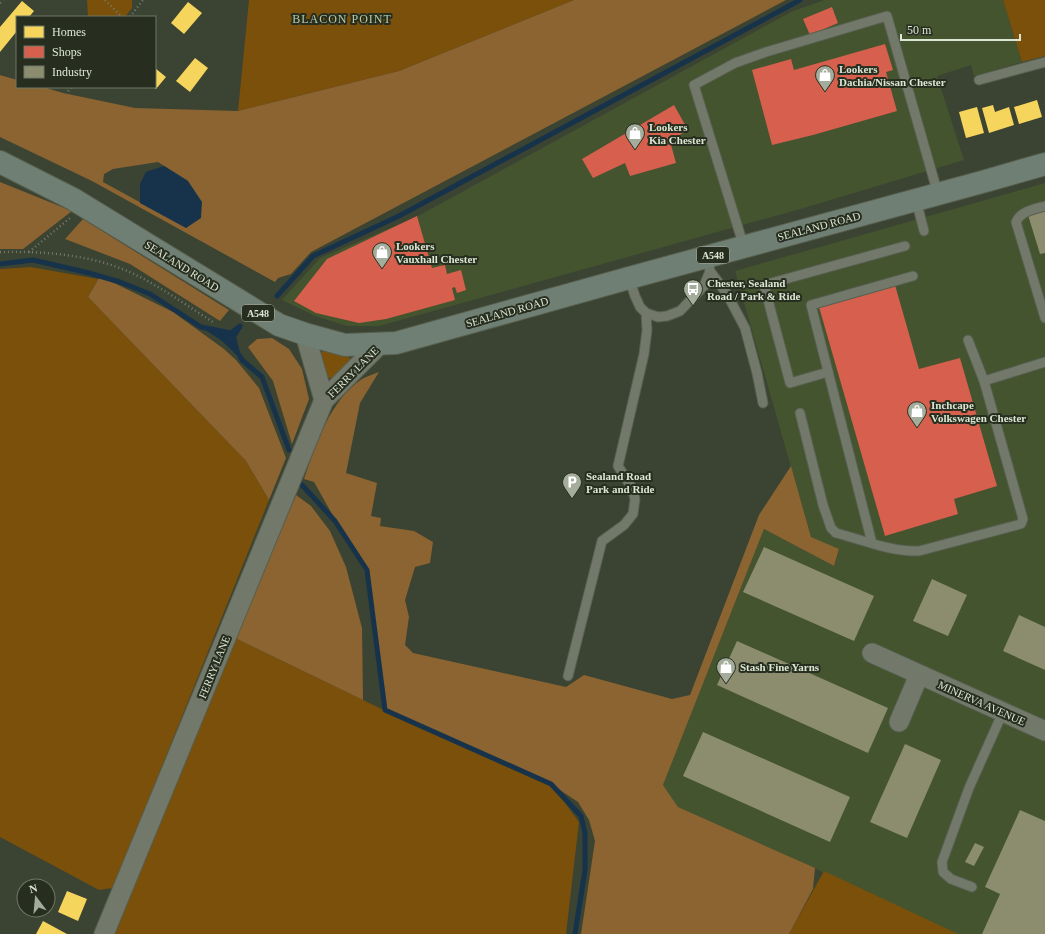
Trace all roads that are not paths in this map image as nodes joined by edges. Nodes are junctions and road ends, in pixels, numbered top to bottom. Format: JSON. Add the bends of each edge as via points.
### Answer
{"nodes":[{"id":1,"x":1045,"y":62,"type":"edge"},
{"id":2,"x":979,"y":80,"type":"dead end"},
{"id":3,"x":0,"y":162,"type":"edge"},
{"id":4,"x":1045,"y":164,"type":"edge"},
{"id":5,"x":938,"y":194,"type":"junction"},
{"id":6,"x":916,"y":200,"type":"junction"},
{"id":7,"x":1045,"y":206,"type":"edge"},
{"id":8,"x":924,"y":231,"type":"dead end"},
{"id":9,"x":905,"y":246,"type":"dead end"},
{"id":10,"x":744,"y":247,"type":"junction"},
{"id":11,"x":709,"y":264,"type":"junction"},
{"id":12,"x":913,"y":276,"type":"dead end"},
{"id":13,"x":629,"y":278,"type":"junction"},
{"id":14,"x":646,"y":313,"type":"junction"},
{"id":15,"x":1045,"y":318,"type":"edge"},
{"id":16,"x":305,"y":334,"type":"junction"},
{"id":17,"x":968,"y":340,"type":"dead end"},
{"id":18,"x":381,"y":343,"type":"junction"},
{"id":19,"x":1045,"y":362,"type":"edge"},
{"id":20,"x":828,"y":372,"type":"junction"},
{"id":21,"x":984,"y":381,"type":"junction"},
{"id":22,"x":324,"y":400,"type":"junction"},
{"id":23,"x":763,"y":403,"type":"dead end"},
{"id":24,"x":800,"y":413,"type":"dead end"},
{"id":25,"x":872,"y":543,"type":"junction"},
{"id":26,"x":872,"y":654,"type":"dead end"},
{"id":27,"x":919,"y":675,"type":"junction"},
{"id":28,"x":568,"y":676,"type":"dead end"},
{"id":29,"x":1003,"y":712,"type":"junction"},
{"id":30,"x":899,"y":722,"type":"dead end"},
{"id":31,"x":1045,"y":731,"type":"edge"},
{"id":32,"x":972,"y":887,"type":"dead end"},
{"id":33,"x":104,"y":934,"type":"edge"}],
"edges":[{"from":1,"to":2,"type":"lane"},
{"from":3,"to":16,"type":"main road","name":"SEALAND ROAD","number":"A548","via":[[85,206],[279,325]]},
{"from":4,"to":5,"type":"main road","name":"SEALAND ROAD","number":"A548"},
{"from":5,"to":6,"type":"main road","name":"SEALAND ROAD","number":"A548"},
{"from":5,"to":10,"type":"lane","via":[[887,16],[735,63],[694,85]]},
{"from":6,"to":8,"type":"lane"},
{"from":6,"to":10,"type":"main road","name":"SEALAND ROAD","number":"A548"},
{"from":7,"to":15,"type":"lane","via":[[1024,213],[1016,222]]},
{"from":9,"to":20,"type":"lane","via":[[764,285],[790,383]]},
{"from":10,"to":11,"type":"main road","name":"SEALAND ROAD","number":"A548"},
{"from":11,"to":13,"type":"main road","name":"SEALAND ROAD","number":"A548"},
{"from":11,"to":14,"type":"lane","via":[[704,286],[680,310],[668,316],[658,317]]},
{"from":11,"to":23,"type":"lane","via":[[745,328]]},
{"from":12,"to":20,"type":"lane","via":[[811,305]]},
{"from":13,"to":14,"type":"lane","via":[[635,296]]},
{"from":13,"to":18,"type":"main road","name":"SEALAND ROAD","number":"A548","via":[[396,343]]},
{"from":14,"to":28,"type":"lane","via":[[644,354],[618,466],[632,488],[635,499],[633,514],[624,525],[602,541]]},
{"from":16,"to":18,"type":"main road","name":"SEALAND ROAD","number":"A548","via":[[345,345]]},
{"from":16,"to":22,"type":"street","name":"FERRY LANE"},
{"from":17,"to":21,"type":"lane"},
{"from":18,"to":22,"type":"street","name":"FERRY LANE"},
{"from":19,"to":21,"type":"lane"},
{"from":20,"to":25,"type":"lane"},
{"from":21,"to":25,"type":"lane","via":[[1023,519],[1022,523],[918,551],[906,551]]},
{"from":22,"to":33,"type":"street","name":"FERRY LANE"},
{"from":24,"to":25,"type":"lane","via":[[831,528],[836,533]]},
{"from":26,"to":27,"type":"street","name":"MINERVA AVENUE"},
{"from":27,"to":29,"type":"street","name":"MINERVA AVENUE"},
{"from":27,"to":30,"type":"street"},
{"from":29,"to":31,"type":"street","name":"MINERVA AVENUE"},
{"from":29,"to":32,"type":"lane","via":[[969,788],[942,862],[943,872],[951,879]]}]}
